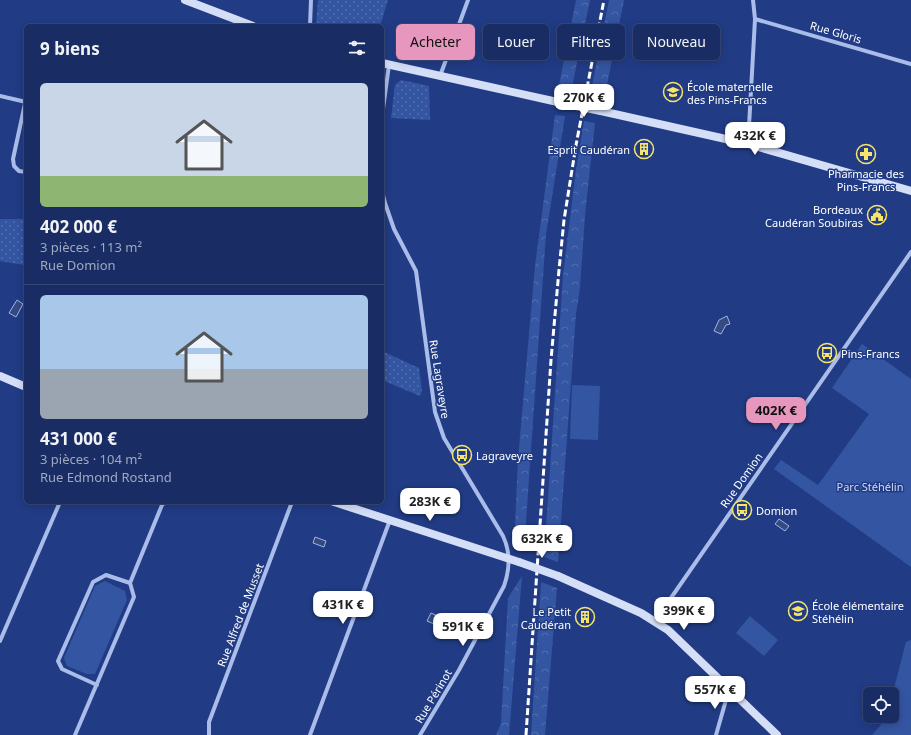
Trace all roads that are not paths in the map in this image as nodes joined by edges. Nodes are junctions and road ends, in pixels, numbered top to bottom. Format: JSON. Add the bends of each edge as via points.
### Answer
{"nodes":[{"id":1,"x":185,"y":0,"type":"edge"},
{"id":2,"x":311,"y":0,"type":"edge"},
{"id":3,"x":468,"y":0,"type":"edge"},
{"id":4,"x":752,"y":0,"type":"edge"},
{"id":5,"x":755,"y":19,"type":"junction"},
{"id":6,"x":248,"y":24,"type":"edge"},
{"id":7,"x":310,"y":24,"type":"edge"},
{"id":8,"x":385,"y":64,"type":"edge"},
{"id":9,"x":911,"y":64,"type":"edge"},
{"id":10,"x":440,"y":76,"type":"junction"},
{"id":11,"x":384,"y":81,"type":"edge"},
{"id":12,"x":0,"y":96,"type":"edge"},
{"id":13,"x":24,"y":100,"type":"edge"},
{"id":14,"x":24,"y":109,"type":"edge"},
{"id":15,"x":748,"y":144,"type":"junction"},
{"id":16,"x":24,"y":172,"type":"edge"},
{"id":17,"x":911,"y":190,"type":"edge"},
{"id":18,"x":384,"y":199,"type":"edge"},
{"id":19,"x":911,"y":252,"type":"edge"},
{"id":20,"x":0,"y":376,"type":"edge"},
{"id":21,"x":24,"y":386,"type":"edge"},
{"id":22,"x":59,"y":504,"type":"edge"},
{"id":23,"x":163,"y":504,"type":"edge"},
{"id":24,"x":291,"y":504,"type":"edge"},
{"id":25,"x":340,"y":504,"type":"edge"},
{"id":26,"x":390,"y":520,"type":"junction"},
{"id":27,"x":509,"y":559,"type":"junction"},
{"id":28,"x":130,"y":583,"type":"junction"},
{"id":29,"x":655,"y":621,"type":"junction"},
{"id":30,"x":0,"y":641,"type":"edge"},
{"id":31,"x":97,"y":685,"type":"junction"},
{"id":32,"x":730,"y":690,"type":"junction"},
{"id":33,"x":75,"y":735,"type":"edge"},
{"id":34,"x":210,"y":735,"type":"edge"},
{"id":35,"x":310,"y":735,"type":"edge"},
{"id":36,"x":420,"y":735,"type":"edge"},
{"id":37,"x":716,"y":735,"type":"edge"},
{"id":38,"x":777,"y":735,"type":"edge"}],
"edges":[{"from":1,"to":6,"type":"main road"},
{"from":2,"to":7,"type":"street"},
{"from":3,"to":10,"type":"street"},
{"from":4,"to":5,"type":"street"},
{"from":5,"to":9,"type":"street","name":"Rue Gloris"},
{"from":5,"to":15,"type":"street"},
{"from":8,"to":10,"type":"main road"},
{"from":8,"to":11,"type":"street"},
{"from":10,"to":15,"type":"main road","bridge":true},
{"from":12,"to":13,"type":"street"},
{"from":14,"to":16,"type":"street","via":[[13,159],[14,166]]},
{"from":15,"to":17,"type":"main road"},
{"from":18,"to":27,"type":"street","name":"Rue Lagraveyre","via":[[394,229],[416,271],[438,425],[503,536]]},
{"from":19,"to":29,"type":"street","name":"Rue Domion"},
{"from":20,"to":21,"type":"main road"},
{"from":22,"to":30,"type":"street"},
{"from":23,"to":28,"type":"street"},
{"from":24,"to":34,"type":"street","name":"Rue Alfred de Musset","via":[[209,722]]},
{"from":25,"to":26,"type":"main road"},
{"from":26,"to":27,"type":"main road"},
{"from":26,"to":35,"type":"street"},
{"from":27,"to":29,"type":"main road","bridge":true,"via":[[558,576]]},
{"from":27,"to":36,"type":"street","name":"Rue Périnot","via":[[504,586],[459,670]]},
{"from":28,"to":31,"type":"street","via":[[134,597]]},
{"from":28,"to":31,"type":"street","via":[[106,575],[93,582],[58,661],[62,669]]},
{"from":29,"to":32,"type":"main road","via":[[668,630]]},
{"from":31,"to":33,"type":"street"},
{"from":32,"to":37,"type":"street"},
{"from":32,"to":38,"type":"main road"}]}
